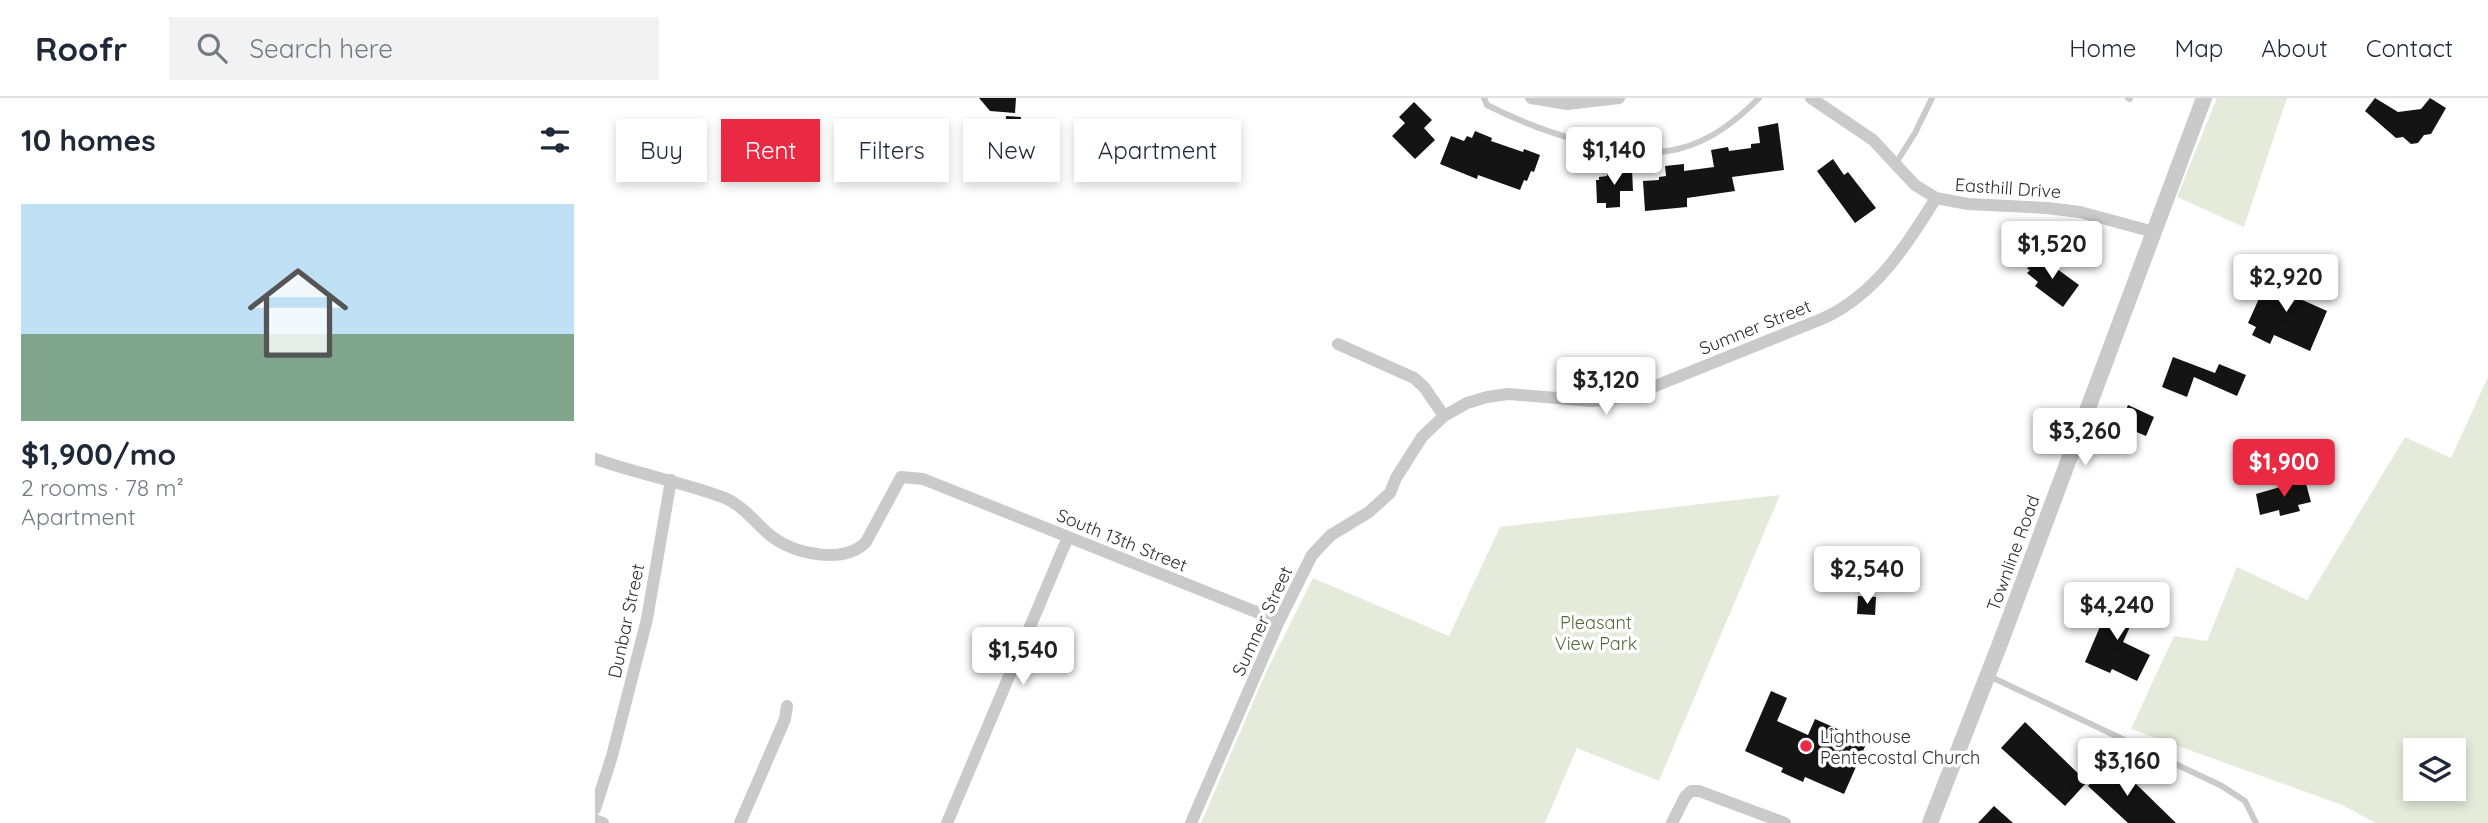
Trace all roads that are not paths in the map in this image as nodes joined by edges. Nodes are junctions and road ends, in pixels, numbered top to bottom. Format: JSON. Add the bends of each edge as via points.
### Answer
{"nodes":[{"id":1,"x":1485,"y":98,"type":"edge"},
{"id":2,"x":1531,"y":98,"type":"edge"},
{"id":3,"x":1619,"y":98,"type":"edge"},
{"id":4,"x":1759,"y":98,"type":"edge"},
{"id":5,"x":1811,"y":98,"type":"edge"},
{"id":6,"x":1932,"y":98,"type":"edge"},
{"id":7,"x":2204,"y":98,"type":"edge"},
{"id":8,"x":1896,"y":163,"type":"junction"},
{"id":9,"x":1936,"y":198,"type":"junction"},
{"id":10,"x":2154,"y":232,"type":"junction"},
{"id":11,"x":1338,"y":344,"type":"dead end"},
{"id":12,"x":1444,"y":416,"type":"junction"},
{"id":13,"x":595,"y":459,"type":"edge"},
{"id":14,"x":671,"y":480,"type":"junction"},
{"id":15,"x":1068,"y":537,"type":"junction"},
{"id":16,"x":1279,"y":621,"type":"junction"},
{"id":17,"x":1987,"y":676,"type":"junction"},
{"id":18,"x":787,"y":706,"type":"dead end"},
{"id":19,"x":595,"y":809,"type":"edge"},
{"id":20,"x":595,"y":820,"type":"edge"},
{"id":21,"x":603,"y":823,"type":"edge"},
{"id":22,"x":740,"y":823,"type":"edge"},
{"id":23,"x":947,"y":823,"type":"edge"},
{"id":24,"x":1191,"y":823,"type":"edge"},
{"id":25,"x":1672,"y":823,"type":"edge"},
{"id":26,"x":1785,"y":823,"type":"edge"},
{"id":27,"x":1930,"y":823,"type":"edge"},
{"id":28,"x":2256,"y":823,"type":"edge"}],
"edges":[{"from":1,"to":4,"type":"lane","via":[[1487,105],[1517,121],[1588,144],[1646,152],[1677,149],[1711,137]]},
{"from":2,"to":3,"type":"street","via":[[1567,104]]},
{"from":5,"to":8,"type":"street","name":"Easthill Drive","via":[[1873,140]]},
{"from":6,"to":8,"type":"lane"},
{"from":7,"to":10,"type":"street","name":"Townline Road"},
{"from":8,"to":9,"type":"street","name":"Easthill Drive","via":[[1915,185]]},
{"from":9,"to":10,"type":"street","name":"Easthill Drive","via":[[2080,212]]},
{"from":9,"to":12,"type":"street","name":"Sumner Street","via":[[1877,281],[1824,318],[1622,397],[1592,401],[1508,394],[1467,403]]},
{"from":10,"to":17,"type":"street","name":"Townline Road"},
{"from":11,"to":12,"type":"street","via":[[1414,378]]},
{"from":12,"to":16,"type":"street","name":"Sumner Street","via":[[1422,437],[1390,493],[1318,547]]},
{"from":13,"to":14,"type":"street"},
{"from":14,"to":15,"type":"street","name":"South 13th Street","via":[[730,500],[781,542],[831,555],[846,554],[866,542],[901,477],[923,479]]},
{"from":14,"to":19,"type":"street","name":"Dunbar Street","via":[[647,619]]},
{"from":15,"to":16,"type":"street","name":"South 13th Street"},
{"from":15,"to":23,"type":"street"},
{"from":16,"to":24,"type":"street","name":"Sumner Street"},
{"from":17,"to":27,"type":"street","name":"Townline Road"},
{"from":17,"to":28,"type":"lane","via":[[2222,786],[2245,802]]},
{"from":18,"to":22,"type":"street"},
{"from":20,"to":21,"type":"street"},
{"from":25,"to":26,"type":"street","via":[[1691,791]]}]}
